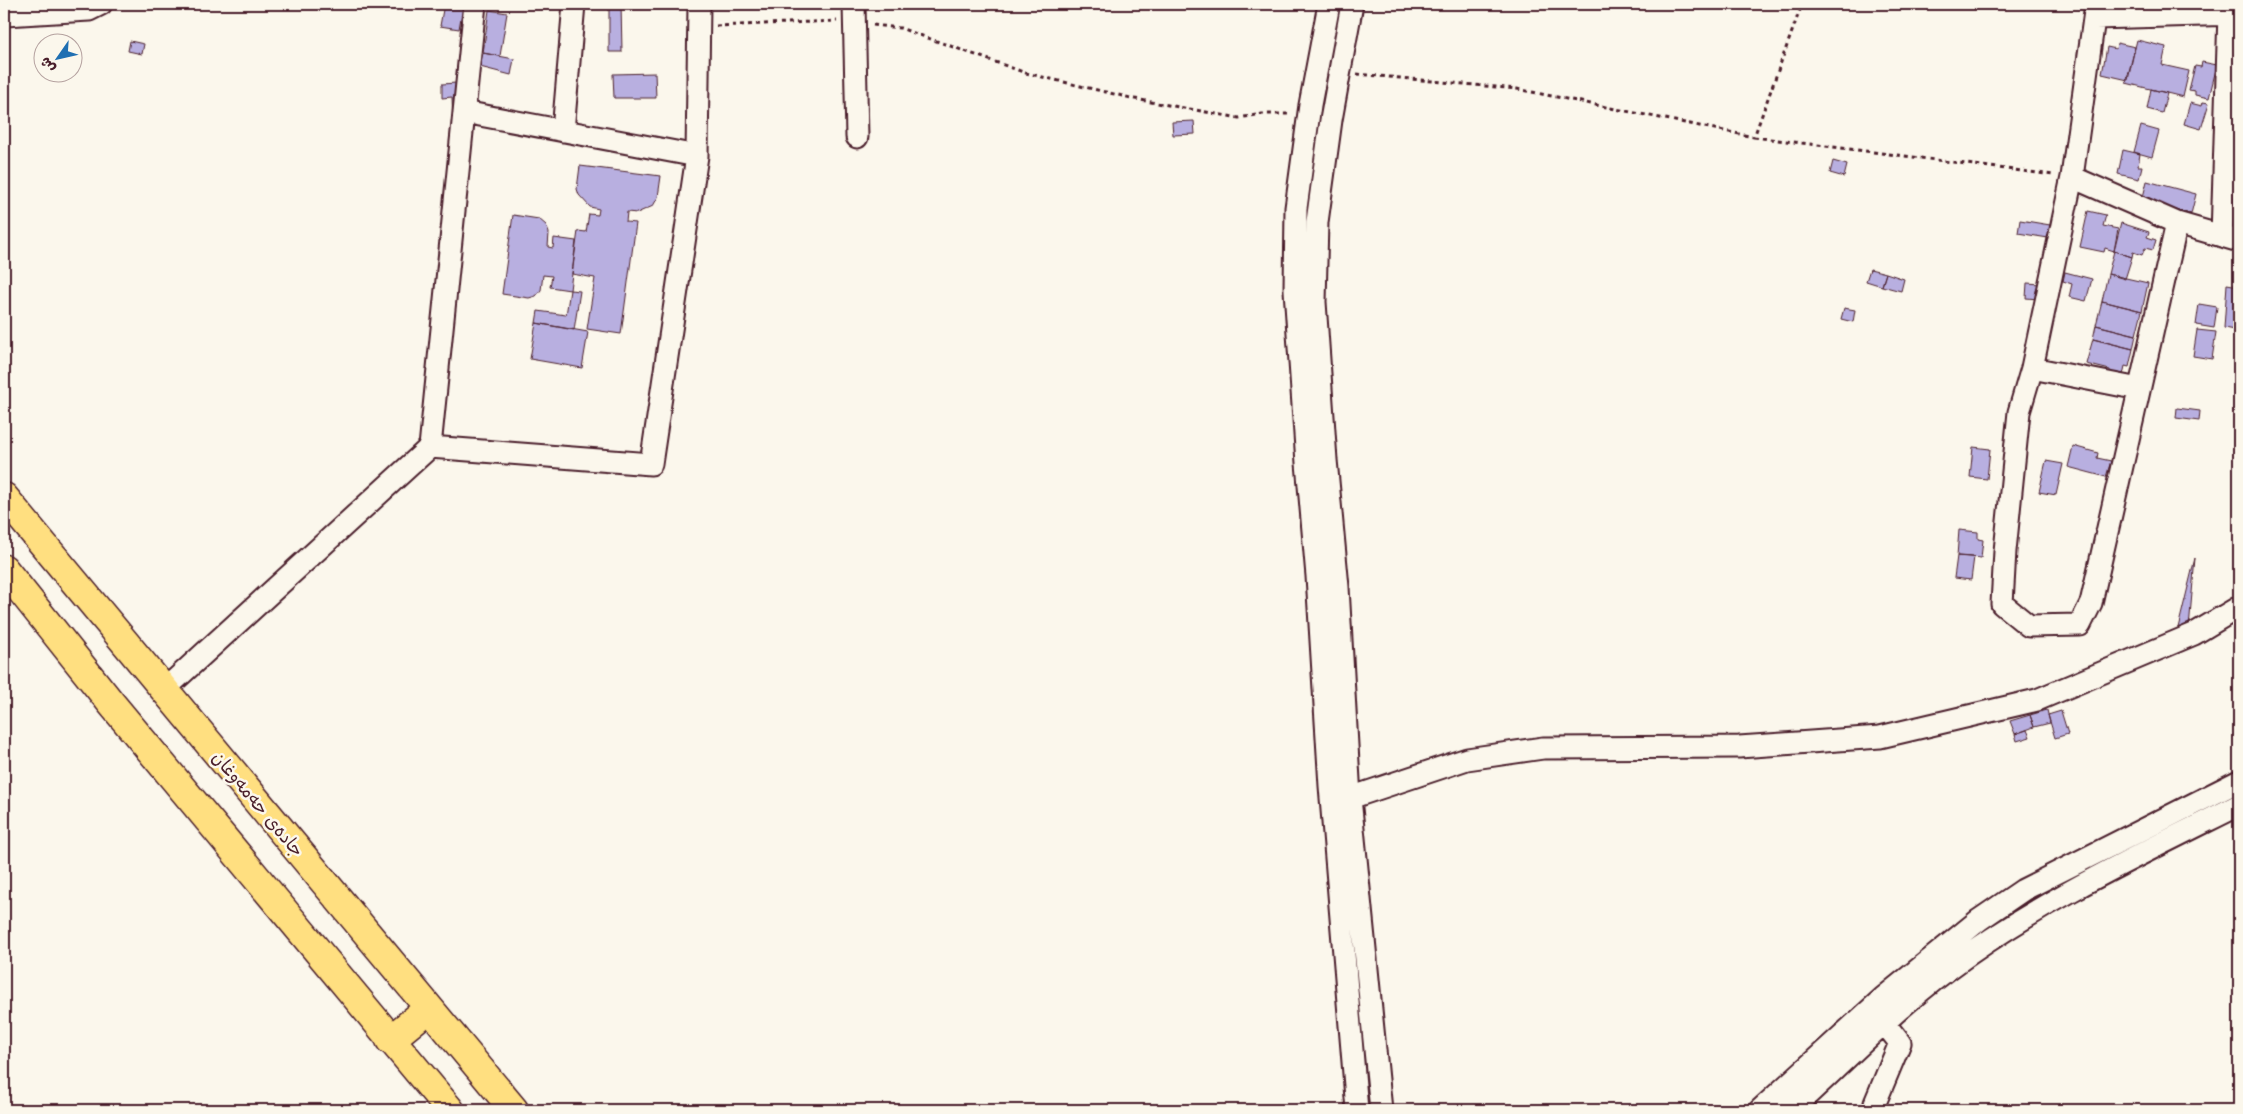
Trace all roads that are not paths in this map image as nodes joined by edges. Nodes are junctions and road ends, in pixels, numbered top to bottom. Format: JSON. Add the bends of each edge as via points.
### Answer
{"nodes":[{"id":1,"x":101,"y":4,"type":"edge"},
{"id":2,"x":475,"y":4,"type":"edge"},
{"id":3,"x":574,"y":4,"type":"edge"},
{"id":4,"x":699,"y":4,"type":"edge"},
{"id":5,"x":1329,"y":4,"type":"edge"},
{"id":6,"x":1352,"y":4,"type":"edge"},
{"id":7,"x":2096,"y":11,"type":"edge"},
{"id":8,"x":854,"y":14,"type":"edge"},
{"id":9,"x":2234,"y":14,"type":"edge"},
{"id":10,"x":4,"y":16,"type":"edge"},
{"id":11,"x":464,"y":112,"type":"junction"},
{"id":12,"x":563,"y":131,"type":"junction"},
{"id":13,"x":857,"y":137,"type":"dead end"},
{"id":14,"x":697,"y":156,"type":"junction"},
{"id":15,"x":2072,"y":177,"type":"junction"},
{"id":16,"x":2177,"y":223,"type":"junction"},
{"id":17,"x":2231,"y":239,"type":"edge"},
{"id":18,"x":2032,"y":368,"type":"junction"},
{"id":19,"x":2139,"y":389,"type":"junction"},
{"id":20,"x":430,"y":447,"type":"junction"},
{"id":21,"x":1316,"y":461,"type":"junction"},
{"id":22,"x":4,"y":496,"type":"edge"},
{"id":23,"x":4,"y":569,"type":"edge"},
{"id":24,"x":2239,"y":607,"type":"edge"},
{"id":25,"x":164,"y":690,"type":"junction"},
{"id":26,"x":2239,"y":781,"type":"edge"},
{"id":27,"x":1350,"y":798,"type":"junction"},
{"id":28,"x":2239,"y":805,"type":"edge"},
{"id":29,"x":429,"y":1008,"type":"junction"},
{"id":30,"x":1885,"y":1024,"type":"junction"},
{"id":31,"x":390,"y":1040,"type":"junction"},
{"id":32,"x":450,"y":1110,"type":"edge"},
{"id":33,"x":514,"y":1110,"type":"edge"},
{"id":34,"x":1357,"y":1110,"type":"edge"},
{"id":35,"x":1381,"y":1110,"type":"edge"},
{"id":36,"x":1760,"y":1110,"type":"edge"},
{"id":37,"x":1791,"y":1110,"type":"edge"},
{"id":38,"x":1875,"y":1110,"type":"edge"}],
"edges":[{"from":1,"to":10,"type":"street","via":[[89,10]]},
{"from":2,"to":11,"type":"street"},
{"from":3,"to":12,"type":"street"},
{"from":4,"to":14,"type":"street"},
{"from":5,"to":21,"type":"street","via":[[1296,208],[1295,290]]},
{"from":6,"to":21,"type":"street","via":[[1317,222]]},
{"from":7,"to":9,"type":"street"},
{"from":7,"to":15,"type":"street"},
{"from":8,"to":13,"type":"street"},
{"from":9,"to":17,"type":"street"},
{"from":11,"to":12,"type":"street"},
{"from":11,"to":20,"type":"street"},
{"from":12,"to":14,"type":"street"},
{"from":14,"to":20,"type":"street","via":[[651,464]]},
{"from":15,"to":16,"type":"street"},
{"from":15,"to":18,"type":"street"},
{"from":16,"to":17,"type":"street"},
{"from":16,"to":19,"type":"street"},
{"from":18,"to":19,"type":"street"},
{"from":18,"to":19,"type":"street","via":[[2019,412],[2002,604],[2029,626],[2080,625],[2091,603]]},
{"from":20,"to":25,"type":"street"},
{"from":21,"to":27,"type":"street","via":[[1338,587]]},
{"from":21,"to":34,"type":"street","via":[[1317,576],[1330,786]]},
{"from":22,"to":25,"type":"main road","name":"جادەی حەمەوغان"},
{"from":23,"to":31,"type":"main road"},
{"from":24,"to":27,"type":"street","via":[[2194,634],[2037,700],[1880,737],[1739,747],[1543,748],[1467,759]]},
{"from":25,"to":29,"type":"main road","name":"جادەی حەمەوغان"},
{"from":26,"to":36,"type":"street","via":[[2023,890],[1979,920],[1883,998]]},
{"from":27,"to":35,"type":"street"},
{"from":28,"to":30,"type":"street","via":[[2031,913],[1945,971]]},
{"from":29,"to":31,"type":"main road"},
{"from":29,"to":33,"type":"main road","name":"جادەی حەمەوغان"},
{"from":30,"to":37,"type":"street"},
{"from":30,"to":38,"type":"street","via":[[1900,1043],[1875,1102]]},
{"from":31,"to":32,"type":"main road"}]}
